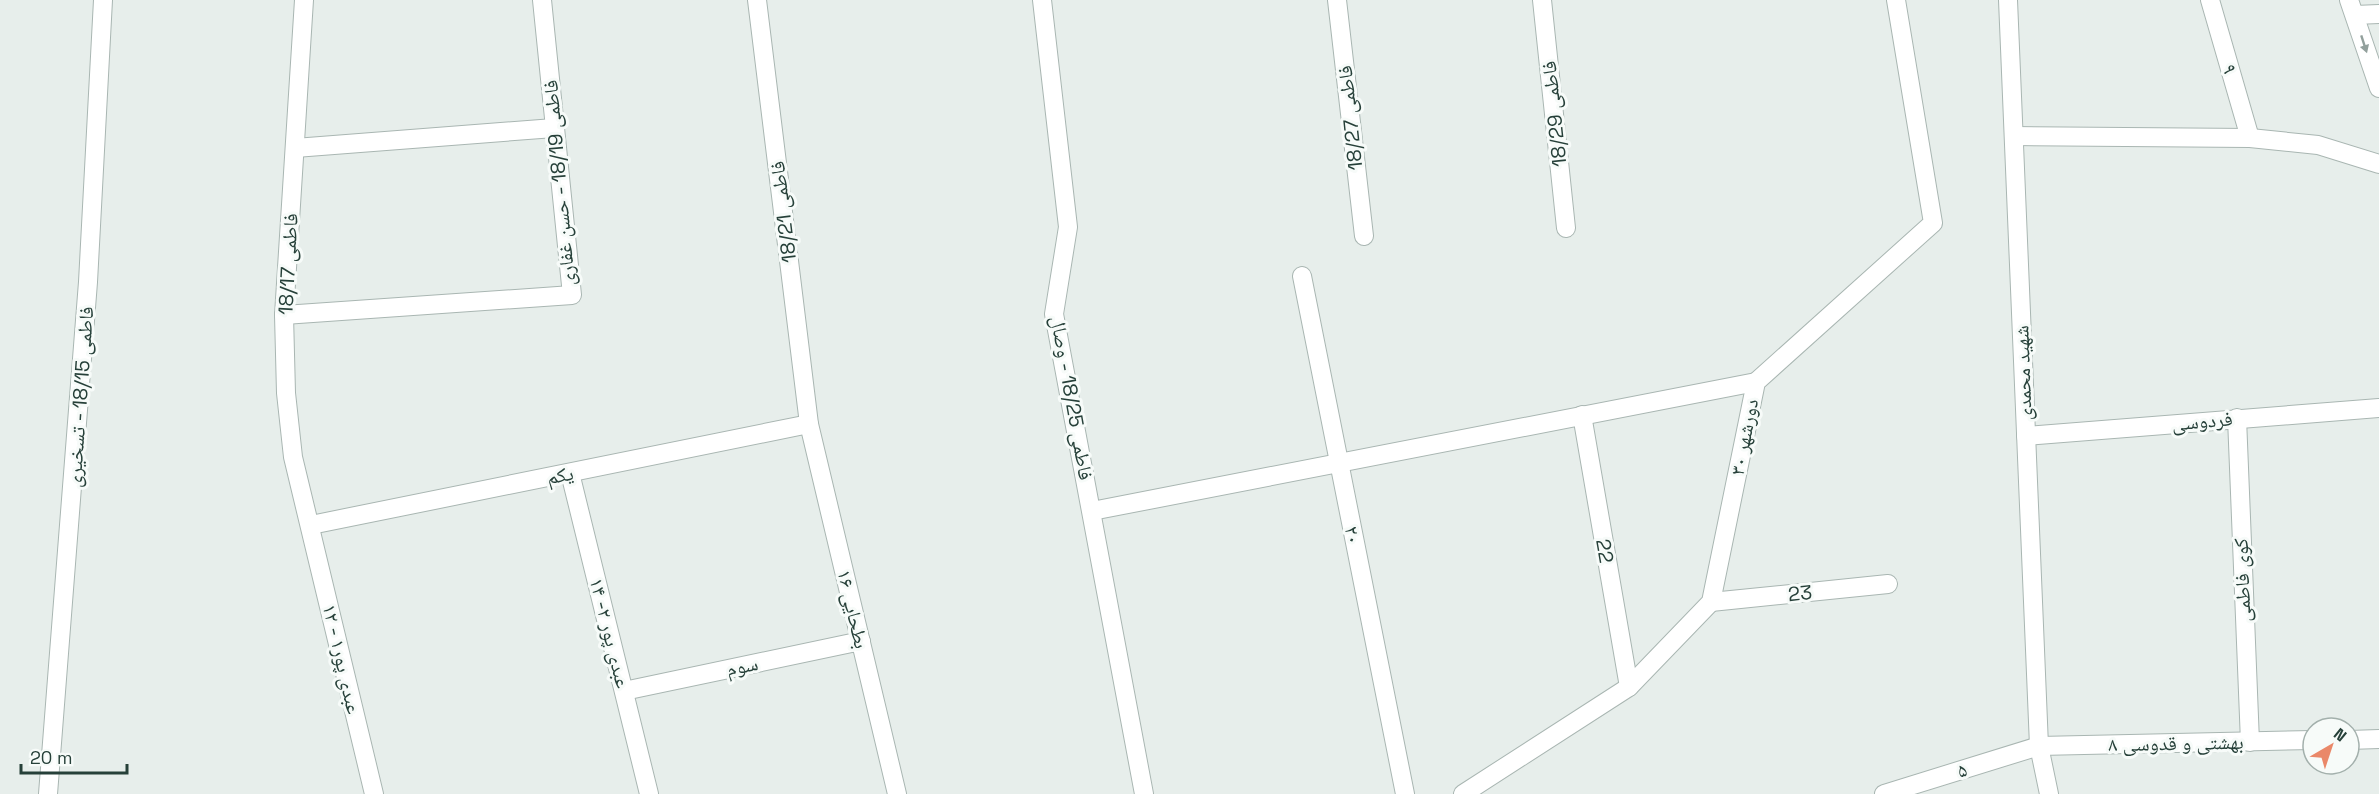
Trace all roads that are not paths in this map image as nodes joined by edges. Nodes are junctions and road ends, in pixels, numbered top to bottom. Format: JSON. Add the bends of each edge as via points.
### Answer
{"nodes":[{"id":1,"x":103,"y":0,"type":"edge"},
{"id":2,"x":304,"y":0,"type":"edge"},
{"id":3,"x":542,"y":0,"type":"edge"},
{"id":4,"x":757,"y":0,"type":"edge"},
{"id":5,"x":1042,"y":0,"type":"edge"},
{"id":6,"x":1337,"y":0,"type":"edge"},
{"id":7,"x":1542,"y":0,"type":"edge"},
{"id":8,"x":1896,"y":0,"type":"edge"},
{"id":9,"x":2008,"y":0,"type":"edge"},
{"id":10,"x":2210,"y":0,"type":"edge"},
{"id":11,"x":2352,"y":8,"type":"edge"},
{"id":12,"x":2379,"y":14,"type":"edge"},
{"id":13,"x":2379,"y":88,"type":"edge"},
{"id":14,"x":554,"y":128,"type":"junction"},
{"id":15,"x":2014,"y":136,"type":"junction"},
{"id":16,"x":2250,"y":138,"type":"junction"},
{"id":17,"x":295,"y":148,"type":"junction"},
{"id":18,"x":2379,"y":164,"type":"edge"},
{"id":19,"x":1566,"y":228,"type":"dead end"},
{"id":20,"x":1364,"y":236,"type":"dead end"},
{"id":21,"x":1302,"y":276,"type":"dead end"},
{"id":22,"x":284,"y":315,"type":"junction"},
{"id":23,"x":1756,"y":382,"type":"junction"},
{"id":24,"x":2379,"y":408,"type":"edge"},
{"id":25,"x":1582,"y":416,"type":"junction"},
{"id":26,"x":2236,"y":418,"type":"junction"},
{"id":27,"x":808,"y":424,"type":"junction"},
{"id":28,"x":2026,"y":436,"type":"junction"},
{"id":29,"x":1339,"y":463,"type":"junction"},
{"id":30,"x":570,"y":472,"type":"junction"},
{"id":31,"x":1092,"y":511,"type":"junction"},
{"id":32,"x":310,"y":525,"type":"junction"},
{"id":33,"x":1888,"y":584,"type":"dead end"},
{"id":34,"x":1711,"y":602,"type":"junction"},
{"id":35,"x":861,"y":641,"type":"junction"},
{"id":36,"x":1629,"y":687,"type":"junction"},
{"id":37,"x":624,"y":692,"type":"junction"},
{"id":38,"x":2379,"y":739,"type":"edge"},
{"id":39,"x":2301,"y":740,"type":"edge"},
{"id":40,"x":2361,"y":740,"type":"edge"},
{"id":41,"x":2250,"y":742,"type":"junction"},
{"id":42,"x":2039,"y":746,"type":"junction"},
{"id":43,"x":48,"y":794,"type":"edge"},
{"id":44,"x":374,"y":794,"type":"edge"},
{"id":45,"x":649,"y":794,"type":"edge"},
{"id":46,"x":897,"y":794,"type":"edge"},
{"id":47,"x":1144,"y":794,"type":"edge"},
{"id":48,"x":1405,"y":794,"type":"edge"},
{"id":49,"x":1463,"y":794,"type":"edge"},
{"id":50,"x":1884,"y":794,"type":"edge"},
{"id":51,"x":2049,"y":794,"type":"edge"}],
"edges":[{"from":1,"to":43,"type":"street","name":"فاطمی 18/15 - تسخیری","via":[[88,294]]},
{"from":2,"to":17,"type":"street","name":"فاطمی 18/17"},
{"from":3,"to":14,"type":"street","name":"فاطمی 18/19 - حسن غفاری"},
{"from":4,"to":27,"type":"street","name":"فاطمی 18/21"},
{"from":5,"to":31,"type":"street","name":"فاطمی 18/25 - وصال","via":[[1068,227],[1054,314]]},
{"from":6,"to":20,"type":"street","name":"فاطمی 18/27"},
{"from":7,"to":19,"type":"street","name":"فاطمی 18/29"},
{"from":8,"to":23,"type":"street","name":"دورشهر ۳۰","via":[[1933,223]]},
{"from":9,"to":15,"type":"street","name":"شهید محمدی"},
{"from":10,"to":16,"type":"street","name":"۹"},
{"from":11,"to":12,"type":"street"},
{"from":11,"to":13,"type":"street","one_way":true},
{"from":14,"to":17,"type":"street"},
{"from":14,"to":22,"type":"street","name":"فاطمی 18/19 - حسن غفاری","via":[[572,295]]},
{"from":15,"to":16,"type":"street"},
{"from":15,"to":28,"type":"street","name":"شهید محمدی"},
{"from":16,"to":18,"type":"street","via":[[2318,145]]},
{"from":17,"to":22,"type":"street","name":"فاطمی 18/17"},
{"from":21,"to":29,"type":"street","name":"۲۰"},
{"from":22,"to":32,"type":"street","name":"فاطمی 18/17","via":[[293,457]]},
{"from":23,"to":25,"type":"street"},
{"from":23,"to":34,"type":"street","name":"دورشهر ۳۰"},
{"from":24,"to":26,"type":"street","name":"فردوسی"},
{"from":25,"to":29,"type":"street"},
{"from":25,"to":36,"type":"street","name":"22"},
{"from":26,"to":28,"type":"street","name":"فردوسی"},
{"from":26,"to":41,"type":"street","name":"کوی فاطمی"},
{"from":27,"to":30,"type":"street","name":"یکم"},
{"from":27,"to":35,"type":"street","name":"بطحایی ۱۶"},
{"from":28,"to":42,"type":"street","name":"شهید محمدی"},
{"from":29,"to":31,"type":"street"},
{"from":29,"to":48,"type":"street","name":"۲۰"},
{"from":30,"to":32,"type":"street","name":"یکم"},
{"from":30,"to":37,"type":"street","name":"عبدی پور ۲- ۱۴"},
{"from":31,"to":47,"type":"street","name":"فاطمی 18/25 - وصال"},
{"from":32,"to":44,"type":"street","name":"عبدی پور۱ - ۱۲"},
{"from":33,"to":34,"type":"street","name":"23"},
{"from":34,"to":36,"type":"street"},
{"from":35,"to":37,"type":"street","name":"سوم"},
{"from":35,"to":46,"type":"street","name":"بطحایی ۱۶"},
{"from":36,"to":49,"type":"street"},
{"from":37,"to":45,"type":"street","name":"عبدی پور ۲- ۱۴"},
{"from":38,"to":40,"type":"street"},
{"from":39,"to":41,"type":"street","name":"بهشتی و قدوسی ۸"},
{"from":41,"to":42,"type":"street","name":"بهشتی و قدوسی ۸"},
{"from":42,"to":50,"type":"street","name":"۵"},
{"from":42,"to":51,"type":"street","name":"شهید محمدی"}]}
